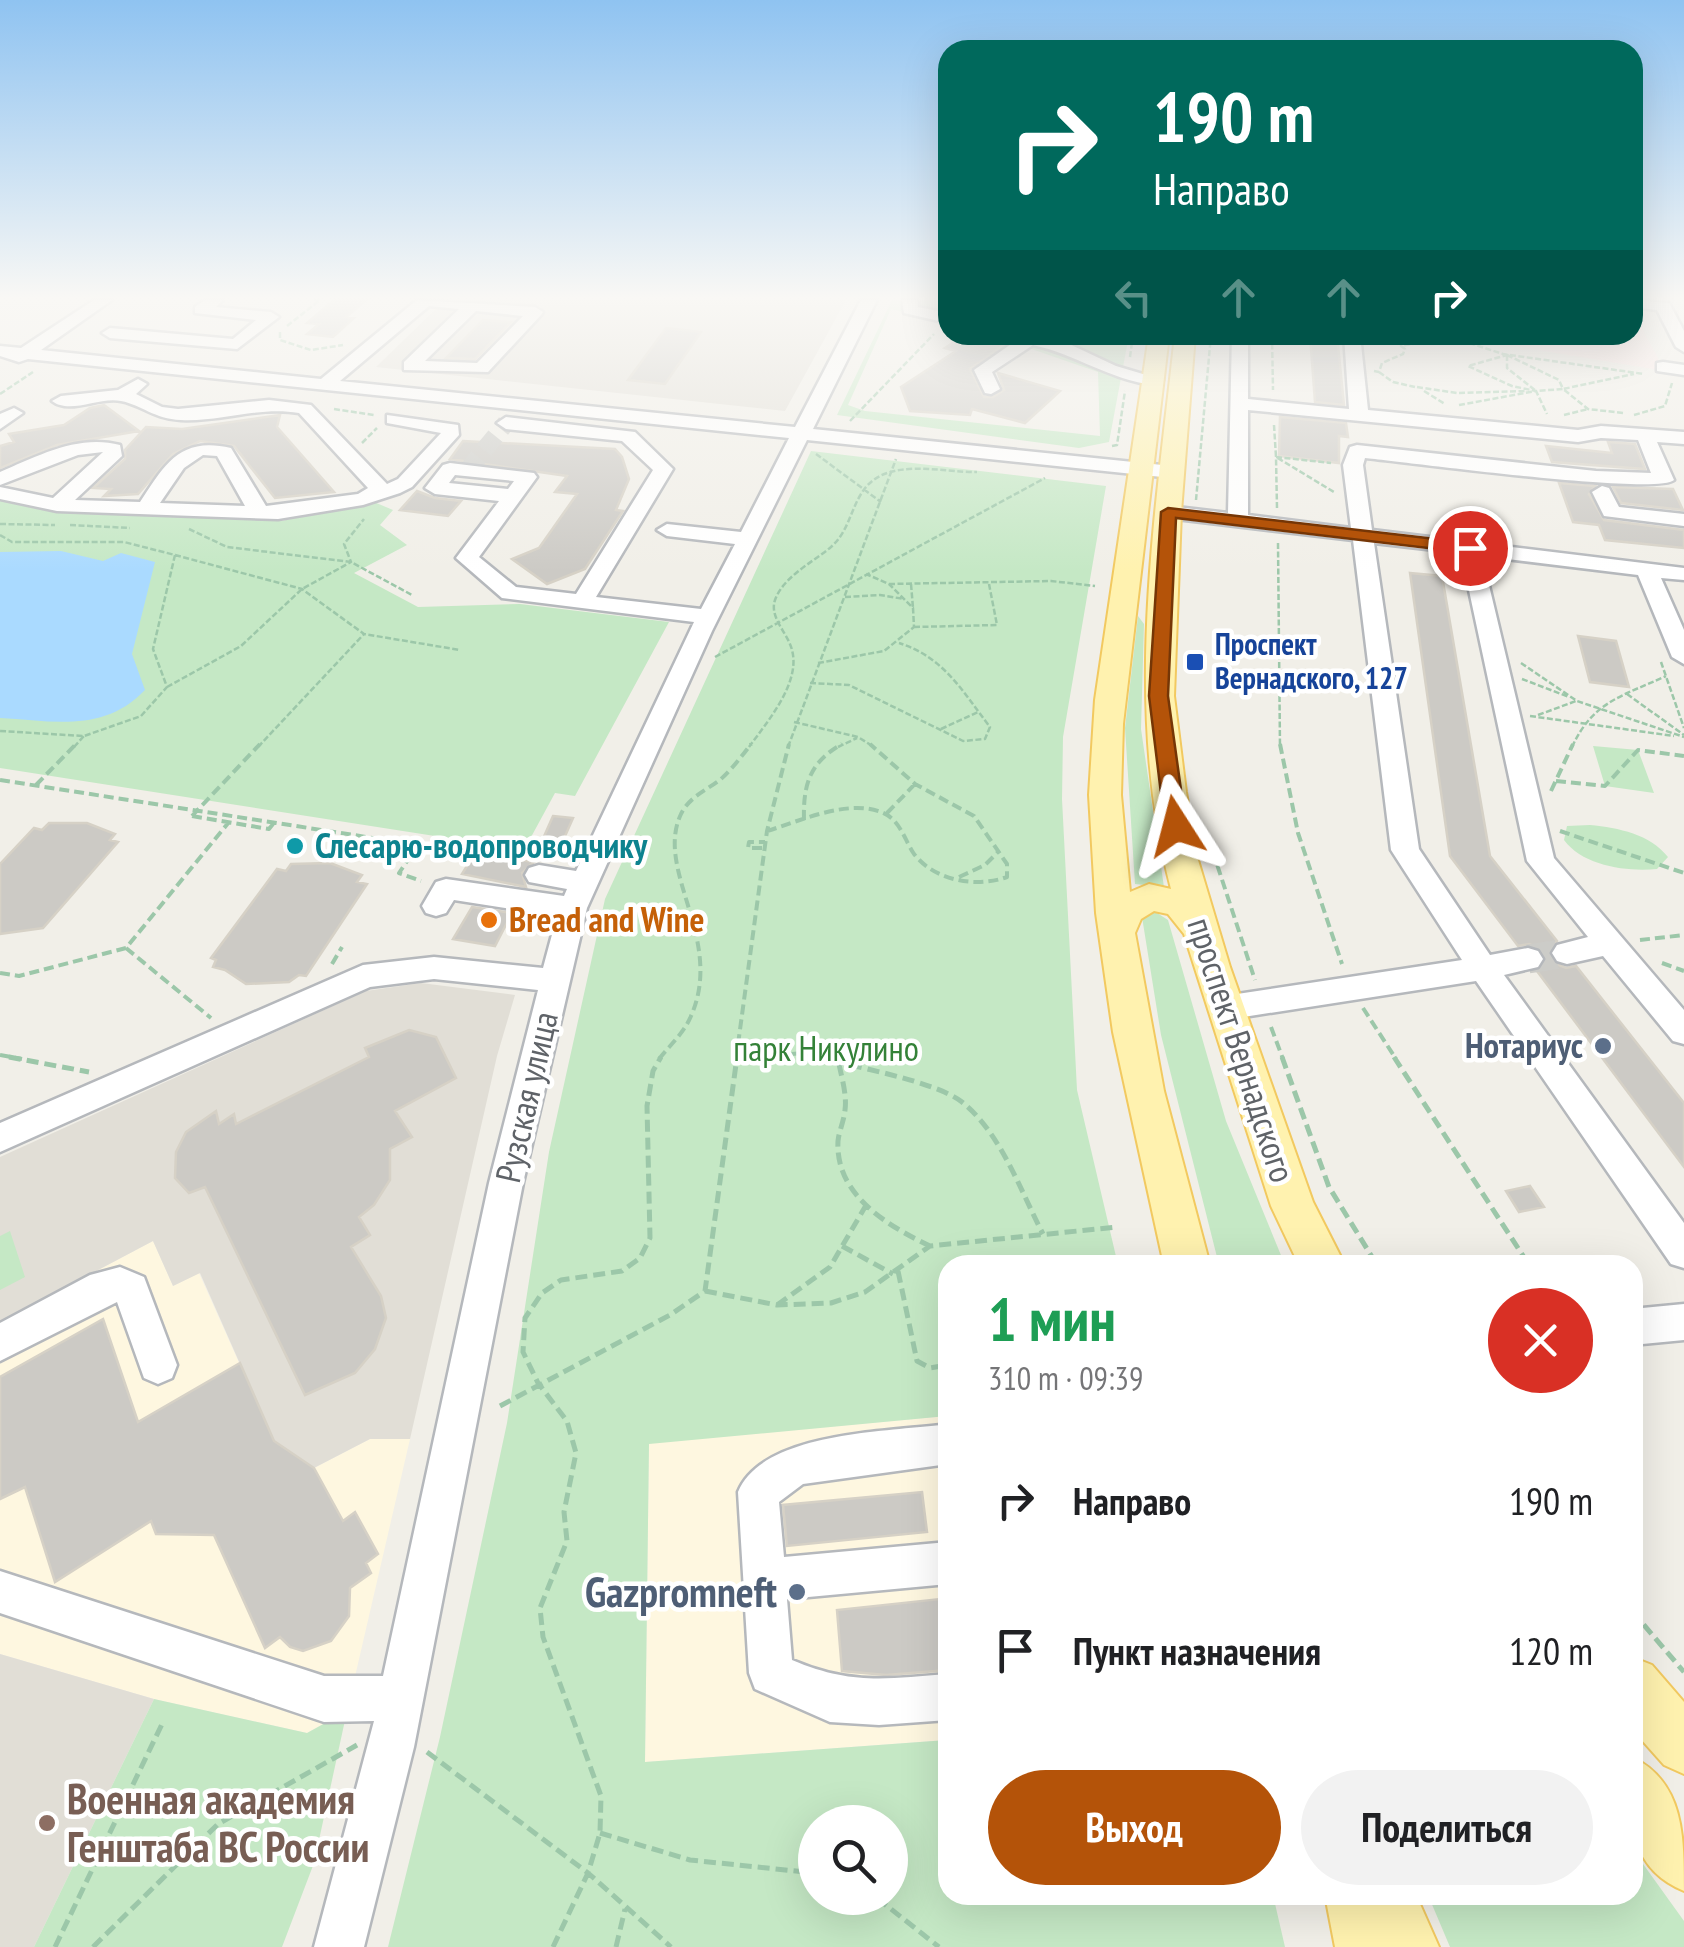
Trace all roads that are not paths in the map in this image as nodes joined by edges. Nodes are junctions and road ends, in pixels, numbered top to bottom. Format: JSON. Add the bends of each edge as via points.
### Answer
{"nodes":[{"id":1,"x":128,"y":391,"type":"edge"},
{"id":2,"x":404,"y":391,"type":"edge"},
{"id":3,"x":827,"y":391,"type":"edge"},
{"id":4,"x":1154,"y":391,"type":"edge"},
{"id":5,"x":1174,"y":391,"type":"edge"},
{"id":6,"x":1242,"y":391,"type":"edge"},
{"id":7,"x":1356,"y":391,"type":"edge"},
{"id":8,"x":123,"y":395,"type":"junction"},
{"id":9,"x":61,"y":401,"type":"dead end"},
{"id":10,"x":523,"y":403,"type":"junction"},
{"id":11,"x":1242,"y":404,"type":"junction"},
{"id":12,"x":1358,"y":414,"type":"junction"},
{"id":13,"x":394,"y":419,"type":"dead end"},
{"id":14,"x":1645,"y":435,"type":"junction"},
{"id":15,"x":1684,"y":438,"type":"edge"},
{"id":16,"x":805,"y":440,"type":"junction"},
{"id":17,"x":1603,"y":459,"type":"junction"},
{"id":18,"x":1158,"y":470,"type":"junction"},
{"id":19,"x":0,"y":480,"type":"edge"},
{"id":20,"x":0,"y":493,"type":"edge"},
{"id":21,"x":370,"y":494,"type":"junction"},
{"id":22,"x":513,"y":496,"type":"dead end"},
{"id":23,"x":57,"y":505,"type":"junction"},
{"id":24,"x":146,"y":508,"type":"junction"},
{"id":25,"x":259,"y":512,"type":"junction"},
{"id":26,"x":1182,"y":514,"type":"junction"},
{"id":27,"x":1414,"y":515,"type":"dead end"},
{"id":28,"x":1238,"y":519,"type":"junction"},
{"id":29,"x":1684,"y":520,"type":"edge"},
{"id":30,"x":667,"y":530,"type":"dead end"},
{"id":31,"x":1365,"y":535,"type":"junction"},
{"id":32,"x":747,"y":539,"type":"junction"},
{"id":33,"x":1418,"y":542,"type":"junction"},
{"id":34,"x":1470,"y":548,"type":"junction"},
{"id":35,"x":1648,"y":570,"type":"junction"},
{"id":36,"x":1684,"y":574,"type":"edge"},
{"id":37,"x":582,"y":602,"type":"junction"},
{"id":38,"x":708,"y":617,"type":"junction"},
{"id":39,"x":1684,"y":658,"type":"edge"},
{"id":40,"x":539,"y":875,"type":"dead end"},
{"id":41,"x":578,"y":895,"type":"junction"},
{"id":42,"x":441,"y":898,"type":"road end"},
{"id":43,"x":1118,"y":930,"type":"junction"},
{"id":44,"x":1200,"y":930,"type":"junction"},
{"id":45,"x":1611,"y":943,"type":"junction"},
{"id":46,"x":1566,"y":953,"type":"tunnel mouth"},
{"id":47,"x":1528,"y":960,"type":"tunnel mouth"},
{"id":48,"x":1483,"y":968,"type":"junction"},
{"id":49,"x":555,"y":981,"type":"junction"},
{"id":50,"x":1243,"y":1006,"type":"junction"},
{"id":51,"x":1684,"y":1032,"type":"edge"},
{"id":52,"x":0,"y":1138,"type":"edge"},
{"id":53,"x":1684,"y":1252,"type":"edge"},
{"id":54,"x":1184,"y":1255,"type":"edge"},
{"id":55,"x":1317,"y":1255,"type":"edge"},
{"id":56,"x":1684,"y":1322,"type":"edge"},
{"id":57,"x":1643,"y":1326,"type":"edge"},
{"id":58,"x":0,"y":1343,"type":"edge"},
{"id":59,"x":158,"y":1365,"type":"dead end"},
{"id":60,"x":938,"y":1445,"type":"edge"},
{"id":61,"x":938,"y":1564,"type":"edge"},
{"id":62,"x":764,"y":1580,"type":"junction"},
{"id":63,"x":0,"y":1592,"type":"edge"},
{"id":64,"x":1643,"y":1697,"type":"edge"},
{"id":65,"x":938,"y":1698,"type":"edge"},
{"id":66,"x":398,"y":1710,"type":"junction"},
{"id":67,"x":1684,"y":1745,"type":"edge"},
{"id":68,"x":1643,"y":1802,"type":"edge"},
{"id":69,"x":1684,"y":1861,"type":"edge"},
{"id":70,"x":1358,"y":1905,"type":"edge"},
{"id":71,"x":1389,"y":1905,"type":"edge"},
{"id":72,"x":339,"y":1947,"type":"edge"},
{"id":73,"x":1366,"y":1947,"type":"edge"},
{"id":74,"x":1408,"y":1947,"type":"edge"}],
"edges":[{"from":1,"to":8,"type":"street"},
{"from":2,"to":10,"type":"street"},
{"from":3,"to":16,"type":"street","name":"Рузская улица"},
{"from":4,"to":18,"type":"main road","name":"проспект Вернадского"},
{"from":5,"to":18,"type":"main road","name":"проспект Вернадского"},
{"from":6,"to":11,"type":"street"},
{"from":7,"to":12,"type":"street"},
{"from":8,"to":9,"type":"street"},
{"from":8,"to":21,"type":"street","via":[[159,412],[207,414],[258,405],[304,410],[377,483]]},
{"from":10,"to":16,"type":"street"},
{"from":10,"to":37,"type":"street","via":[[506,423],[628,436],[663,469]]},
{"from":11,"to":12,"type":"street"},
{"from":11,"to":28,"type":"street"},
{"from":12,"to":17,"type":"street","via":[[1578,436]]},
{"from":13,"to":21,"type":"street","via":[[438,424],[451,429],[450,435],[405,484]]},
{"from":14,"to":15,"type":"street"},
{"from":14,"to":17,"type":"street"},
{"from":14,"to":17,"type":"street","via":[[1664,480]]},
{"from":16,"to":18,"type":"street"},
{"from":16,"to":32,"type":"street","name":"Рузская улица"},
{"from":17,"to":29,"type":"street","via":[[1610,512]]},
{"from":17,"to":31,"type":"street","via":[[1353,465]]},
{"from":18,"to":26,"type":"main road","name":"проспект Вернадского"},
{"from":18,"to":43,"type":"main road","name":"проспект Вернадского","via":[[1113,681],[1105,793]]},
{"from":19,"to":23,"type":"street","via":[[86,447],[113,450]]},
{"from":20,"to":23,"type":"street"},
{"from":21,"to":25,"type":"street"},
{"from":22,"to":37,"type":"street","via":[[467,558],[510,592]]},
{"from":23,"to":24,"type":"street"},
{"from":24,"to":25,"type":"street"},
{"from":24,"to":25,"type":"street","via":[[184,456],[209,448],[224,452]]},
{"from":26,"to":28,"type":"street"},
{"from":26,"to":44,"type":"main road","name":"проспект Вернадского","via":[[1158,696],[1181,860]]},
{"from":27,"to":33,"type":"street"},
{"from":28,"to":31,"type":"street"},
{"from":30,"to":32,"type":"street"},
{"from":31,"to":33,"type":"street"},
{"from":31,"to":48,"type":"street","via":[[1405,850]]},
{"from":32,"to":38,"type":"street","name":"Рузская улица"},
{"from":33,"to":34,"type":"street"},
{"from":34,"to":35,"type":"street"},
{"from":34,"to":45,"type":"street","via":[[1498,670],[1521,715],[1542,861]]},
{"from":35,"to":36,"type":"street"},
{"from":35,"to":39,"type":"street"},
{"from":37,"to":38,"type":"street"},
{"from":38,"to":41,"type":"street","name":"Рузская улица"},
{"from":40,"to":41,"type":"street"},
{"from":41,"to":42,"type":"street"},
{"from":41,"to":49,"type":"street","name":"Рузская улица"},
{"from":43,"to":44,"type":"main road","via":[[1125,912],[1150,897],[1179,903]]},
{"from":43,"to":54,"type":"main road","name":"проспект Вернадского"},
{"from":44,"to":50,"type":"main road","name":"проспект Вернадского"},
{"from":45,"to":46,"type":"street"},
{"from":45,"to":51,"type":"street"},
{"from":47,"to":48,"type":"street"},
{"from":48,"to":50,"type":"street"},
{"from":48,"to":53,"type":"street"},
{"from":49,"to":52,"type":"street","via":[[390,968]]},
{"from":49,"to":66,"type":"street","name":"Рузская улица","via":[[506,1183]]},
{"from":50,"to":55,"type":"main road","name":"проспект Вернадского","via":[[1292,1206]]},
{"from":56,"to":57,"type":"street"},
{"from":58,"to":59,"type":"street","via":[[120,1284],[131,1288]]},
{"from":60,"to":62,"type":"street","via":[[796,1466],[758,1492]]},
{"from":61,"to":62,"type":"street"},
{"from":62,"to":65,"type":"street","via":[[772,1673],[830,1699]]},
{"from":63,"to":66,"type":"street","via":[[324,1699]]},
{"from":64,"to":67,"type":"main road"},
{"from":66,"to":72,"type":"street","name":"Рузская улица"},
{"from":68,"to":69,"type":"main road"},
{"from":70,"to":73,"type":"main road"},
{"from":71,"to":74,"type":"main road"}]}
